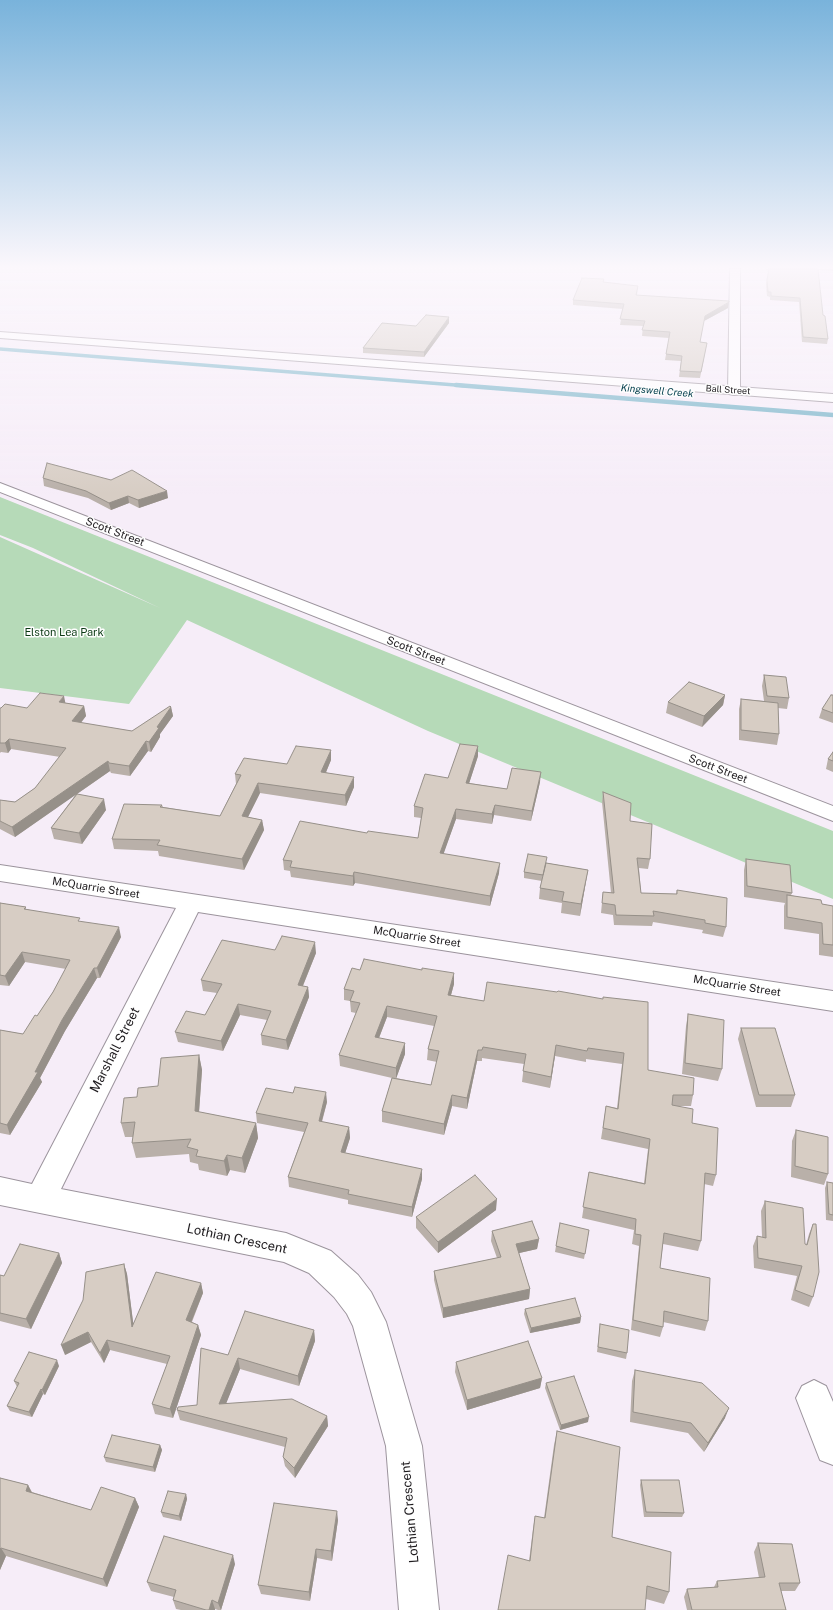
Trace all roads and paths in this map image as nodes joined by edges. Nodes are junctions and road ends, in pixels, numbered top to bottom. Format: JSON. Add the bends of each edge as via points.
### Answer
{"nodes":[{"id":1,"x":120,"y":344,"type":"edge"},
{"id":2,"x":735,"y":344,"type":"edge"},
{"id":3,"x":734,"y":391,"type":"junction"},
{"id":4,"x":833,"y":398,"type":"edge"},
{"id":5,"x":0,"y":487,"type":"edge"},
{"id":6,"x":833,"y":814,"type":"edge"},
{"id":7,"x":0,"y":873,"type":"edge"},
{"id":8,"x":191,"y":902,"type":"junction"},
{"id":9,"x":833,"y":1000,"type":"edge"},
{"id":10,"x":0,"y":1191,"type":"edge"},
{"id":11,"x":40,"y":1198,"type":"junction"},
{"id":12,"x":814,"y":1398,"type":"dead end"},
{"id":13,"x":833,"y":1447,"type":"edge"},
{"id":14,"x":419,"y":1610,"type":"edge"}],
"edges":[{"from":1,"to":3,"type":"street","name":"Ball Street"},
{"from":2,"to":3,"type":"street"},
{"from":3,"to":4,"type":"street","name":"Ball Street"},
{"from":5,"to":6,"type":"street","name":"Scott Street"},
{"from":7,"to":8,"type":"street","name":"McQuarrie Street"},
{"from":8,"to":9,"type":"street","name":"McQuarrie Street"},
{"from":8,"to":11,"type":"street","name":"Marshall Street"},
{"from":10,"to":11,"type":"street","name":"Lothian Crescent"},
{"from":11,"to":14,"type":"street","name":"Lothian Crescent","via":[[286,1248],[320,1262],[346,1286],[370,1322],[404,1446]]},
{"from":12,"to":13,"type":"street"}]}
